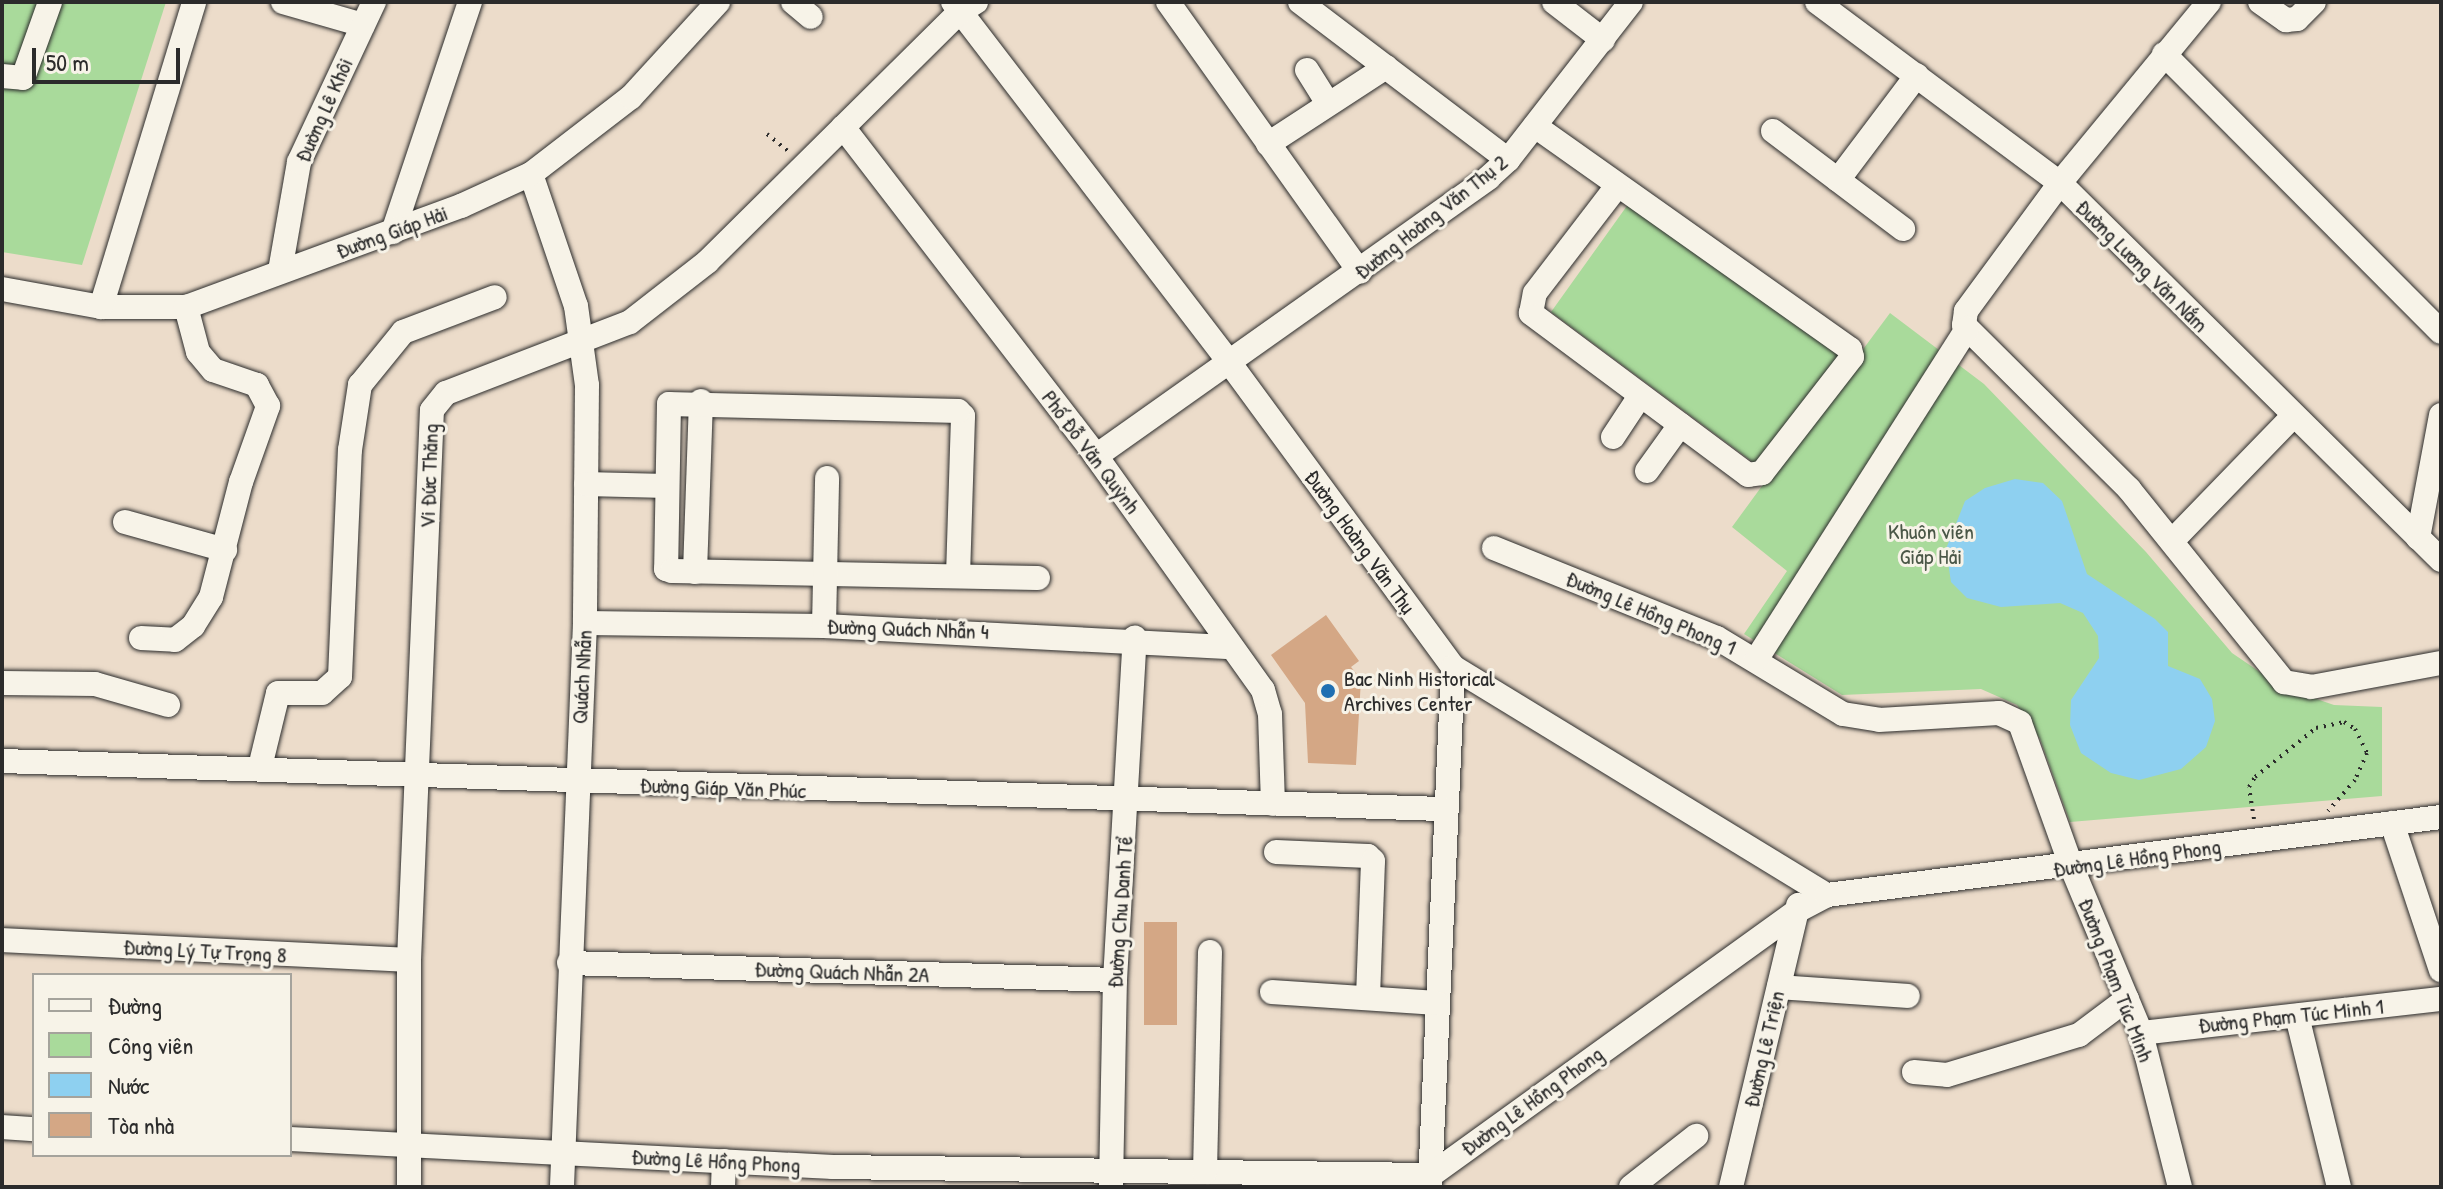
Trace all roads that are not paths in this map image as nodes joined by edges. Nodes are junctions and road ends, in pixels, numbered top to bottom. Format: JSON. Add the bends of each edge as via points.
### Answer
{"nodes":[{"id":1,"x":50,"y":2,"type":"edge"},
{"id":2,"x":194,"y":2,"type":"edge"},
{"id":3,"x":283,"y":2,"type":"edge"},
{"id":4,"x":374,"y":2,"type":"edge"},
{"id":5,"x":470,"y":2,"type":"edge"},
{"id":6,"x":718,"y":2,"type":"edge"},
{"id":7,"x":1168,"y":2,"type":"edge"},
{"id":8,"x":1300,"y":2,"type":"edge"},
{"id":9,"x":1554,"y":2,"type":"edge"},
{"id":10,"x":1631,"y":2,"type":"edge"},
{"id":11,"x":1817,"y":2,"type":"edge"},
{"id":12,"x":2209,"y":2,"type":"edge"},
{"id":13,"x":2260,"y":2,"type":"edge"},
{"id":14,"x":2314,"y":2,"type":"edge"},
{"id":15,"x":963,"y":5,"type":"edge"},
{"id":16,"x":363,"y":25,"type":"junction"},
{"id":17,"x":1603,"y":40,"type":"junction"},
{"id":18,"x":2164,"y":54,"type":"junction"},
{"id":19,"x":1386,"y":67,"type":"junction"},
{"id":20,"x":1307,"y":70,"type":"dead end"},
{"id":21,"x":1917,"y":75,"type":"junction"},
{"id":22,"x":2,"y":76,"type":"edge"},
{"id":23,"x":1328,"y":104,"type":"junction"},
{"id":24,"x":1535,"y":126,"type":"junction"},
{"id":25,"x":843,"y":127,"type":"junction"},
{"id":26,"x":1773,"y":131,"type":"dead end"},
{"id":27,"x":1268,"y":144,"type":"junction"},
{"id":28,"x":1508,"y":160,"type":"junction"},
{"id":29,"x":531,"y":174,"type":"junction"},
{"id":30,"x":1838,"y":180,"type":"junction"},
{"id":31,"x":2060,"y":183,"type":"junction"},
{"id":32,"x":1617,"y":186,"type":"junction"},
{"id":33,"x":1903,"y":229,"type":"dead end"},
{"id":34,"x":393,"y":232,"type":"junction"},
{"id":35,"x":280,"y":271,"type":"junction"},
{"id":36,"x":1360,"y":272,"type":"junction"},
{"id":37,"x":2,"y":289,"type":"edge"},
{"id":38,"x":495,"y":297,"type":"dead end"},
{"id":39,"x":101,"y":307,"type":"junction"},
{"id":40,"x":186,"y":307,"type":"junction"},
{"id":41,"x":1967,"y":329,"type":"junction"},
{"id":42,"x":2441,"y":332,"type":"edge"},
{"id":43,"x":583,"y":344,"type":"junction"},
{"id":44,"x":1229,"y":362,"type":"junction"},
{"id":45,"x":1640,"y":396,"type":"junction"},
{"id":46,"x":701,"y":401,"type":"junction"},
{"id":47,"x":2441,"y":415,"type":"edge"},
{"id":48,"x":2293,"y":416,"type":"junction"},
{"id":49,"x":1680,"y":425,"type":"junction"},
{"id":50,"x":1613,"y":437,"type":"dead end"},
{"id":51,"x":1096,"y":456,"type":"junction"},
{"id":52,"x":1647,"y":471,"type":"dead end"},
{"id":53,"x":827,"y":478,"type":"dead end"},
{"id":54,"x":586,"y":484,"type":"junction"},
{"id":55,"x":666,"y":486,"type":"junction"},
{"id":56,"x":125,"y":522,"type":"dead end"},
{"id":57,"x":2418,"y":538,"type":"junction"},
{"id":58,"x":2173,"y":540,"type":"junction"},
{"id":59,"x":1494,"y":548,"type":"dead end"},
{"id":60,"x":225,"y":550,"type":"junction"},
{"id":61,"x":2441,"y":560,"type":"edge"},
{"id":62,"x":695,"y":572,"type":"junction"},
{"id":63,"x":825,"y":574,"type":"junction"},
{"id":64,"x":958,"y":576,"type":"junction"},
{"id":65,"x":1038,"y":578,"type":"dead end"},
{"id":66,"x":585,"y":623,"type":"junction"},
{"id":67,"x":824,"y":626,"type":"junction"},
{"id":68,"x":141,"y":638,"type":"dead end"},
{"id":69,"x":1135,"y":638,"type":"junction"},
{"id":70,"x":1231,"y":647,"type":"junction"},
{"id":71,"x":1756,"y":660,"type":"junction"},
{"id":72,"x":2441,"y":663,"type":"edge"},
{"id":73,"x":1453,"y":667,"type":"junction"},
{"id":74,"x":2,"y":683,"type":"edge"},
{"id":75,"x":168,"y":705,"type":"dead end"},
{"id":76,"x":2,"y":761,"type":"edge"},
{"id":77,"x":260,"y":767,"type":"junction"},
{"id":78,"x":416,"y":778,"type":"junction"},
{"id":79,"x":577,"y":783,"type":"junction"},
{"id":80,"x":1127,"y":800,"type":"junction"},
{"id":81,"x":1273,"y":804,"type":"junction"},
{"id":82,"x":1444,"y":809,"type":"junction"},
{"id":83,"x":2441,"y":817,"type":"edge"},
{"id":84,"x":2392,"y":823,"type":"junction"},
{"id":85,"x":1276,"y":852,"type":"dead end"},
{"id":86,"x":2072,"y":868,"type":"junction"},
{"id":87,"x":1801,"y":880,"type":"junction"},
{"id":88,"x":1827,"y":895,"type":"junction"},
{"id":89,"x":1797,"y":911,"type":"junction"},
{"id":90,"x":2,"y":940,"type":"edge"},
{"id":91,"x":1210,"y":952,"type":"dead end"},
{"id":92,"x":409,"y":960,"type":"junction"},
{"id":93,"x":569,"y":963,"type":"junction"},
{"id":94,"x":2441,"y":970,"type":"edge"},
{"id":95,"x":1115,"y":980,"type":"junction"},
{"id":96,"x":1779,"y":987,"type":"junction"},
{"id":97,"x":1272,"y":992,"type":"dead end"},
{"id":98,"x":1908,"y":996,"type":"dead end"},
{"id":99,"x":1368,"y":998,"type":"junction"},
{"id":100,"x":2127,"y":999,"type":"junction"},
{"id":101,"x":2441,"y":999,"type":"edge"},
{"id":102,"x":1437,"y":1003,"type":"junction"},
{"id":103,"x":2297,"y":1016,"type":"junction"},
{"id":104,"x":2141,"y":1033,"type":"junction"},
{"id":105,"x":1914,"y":1072,"type":"dead end"},
{"id":106,"x":2,"y":1127,"type":"edge"},
{"id":107,"x":32,"y":1129,"type":"edge"},
{"id":108,"x":1696,"y":1136,"type":"dead end"},
{"id":109,"x":292,"y":1139,"type":"edge"},
{"id":110,"x":410,"y":1144,"type":"junction"},
{"id":111,"x":563,"y":1151,"type":"junction"},
{"id":112,"x":724,"y":1161,"type":"junction"},
{"id":113,"x":1205,"y":1172,"type":"junction"},
{"id":114,"x":832,"y":1177,"type":"edge"},
{"id":115,"x":1111,"y":1179,"type":"edge"},
{"id":116,"x":1268,"y":1180,"type":"edge"},
{"id":117,"x":1430,"y":1181,"type":"edge"},
{"id":118,"x":409,"y":1187,"type":"edge"},
{"id":119,"x":562,"y":1187,"type":"edge"},
{"id":120,"x":723,"y":1187,"type":"edge"},
{"id":121,"x":1631,"y":1187,"type":"edge"},
{"id":122,"x":1731,"y":1187,"type":"edge"},
{"id":123,"x":2179,"y":1187,"type":"edge"},
{"id":124,"x":2339,"y":1187,"type":"edge"}],
"edges":[{"from":1,"to":22,"type":"street","via":[[23,78]]},
{"from":2,"to":39,"type":"street"},
{"from":3,"to":16,"type":"street"},
{"from":4,"to":16,"type":"street","name":"Đường Lê Khôi"},
{"from":5,"to":34,"type":"street"},
{"from":6,"to":29,"type":"street","name":"Đường Giáp Hải","via":[[631,97]]},
{"from":7,"to":27,"type":"street"},
{"from":8,"to":19,"type":"street"},
{"from":9,"to":17,"type":"street"},
{"from":10,"to":17,"type":"street","name":"Đường Hoàng Văn Thụ 2"},
{"from":11,"to":21,"type":"street","name":"Đường Lương Văn Nắm"},
{"from":12,"to":18,"type":"street"},
{"from":13,"to":14,"type":"street","via":[[2286,20],[2297,19]]},
{"from":15,"to":25,"type":"street","name":"Vi Đức Thăng"},
{"from":15,"to":44,"type":"street","name":"Đường Hoàng Văn Thụ"},
{"from":16,"to":35,"type":"street","name":"Đường Lê Khôi","via":[[299,162]]},
{"from":17,"to":24,"type":"street","name":"Đường Hoàng Văn Thụ 2"},
{"from":18,"to":31,"type":"street"},
{"from":18,"to":42,"type":"street"},
{"from":19,"to":23,"type":"street"},
{"from":19,"to":28,"type":"street"},
{"from":20,"to":23,"type":"street"},
{"from":21,"to":30,"type":"street"},
{"from":21,"to":31,"type":"street","name":"Đường Lương Văn Nắm"},
{"from":23,"to":27,"type":"street"},
{"from":24,"to":28,"type":"street","name":"Đường Hoàng Văn Thụ 2"},
{"from":24,"to":32,"type":"street"},
{"from":25,"to":43,"type":"street","name":"Vi Đức Thăng","via":[[707,262],[630,322]]},
{"from":25,"to":51,"type":"street","name":"Phố Đỗ Văn Quỳnh"},
{"from":26,"to":30,"type":"street"},
{"from":27,"to":36,"type":"street"},
{"from":28,"to":36,"type":"street","name":"Đường Hoàng Văn Thụ 2"},
{"from":29,"to":34,"type":"street","name":"Đường Giáp Hải"},
{"from":29,"to":43,"type":"street","name":"Quách Nhẫn","via":[[576,306]]},
{"from":30,"to":33,"type":"street"},
{"from":31,"to":41,"type":"street","via":[[1966,311]]},
{"from":31,"to":48,"type":"street","name":"Đường Lương Văn Nắm"},
{"from":32,"to":45,"type":"street","via":[[1529,303],[1540,322]]},
{"from":32,"to":49,"type":"street","via":[[1850,349],[1852,357],[1762,473],[1748,475]]},
{"from":34,"to":35,"type":"street","name":"Đường Giáp Hải"},
{"from":35,"to":40,"type":"street","name":"Đường Giáp Hải"},
{"from":36,"to":44,"type":"street","name":"Đường Hoàng Văn Thụ 2"},
{"from":37,"to":39,"type":"street","name":"Đường Giáp Hải"},
{"from":38,"to":77,"type":"street","via":[[403,332],[360,385],[350,450],[340,677],[322,693],[278,693]]},
{"from":39,"to":40,"type":"street","name":"Đường Giáp Hải"},
{"from":40,"to":60,"type":"street","via":[[198,352],[213,370],[257,385],[268,406]]},
{"from":41,"to":58,"type":"street","via":[[2129,489]]},
{"from":41,"to":71,"type":"street"},
{"from":43,"to":54,"type":"street","name":"Quách Nhẫn"},
{"from":43,"to":78,"type":"street","name":"Vi Đức Thăng","via":[[446,393],[432,410]]},
{"from":44,"to":51,"type":"street","name":"Đường Hoàng Văn Thụ 2"},
{"from":44,"to":73,"type":"street","name":"Đường Hoàng Văn Thụ"},
{"from":45,"to":49,"type":"street"},
{"from":45,"to":50,"type":"street"},
{"from":46,"to":55,"type":"street","via":[[669,404]]},
{"from":46,"to":62,"type":"street"},
{"from":46,"to":64,"type":"street","via":[[958,411],[963,416]]},
{"from":47,"to":57,"type":"street"},
{"from":48,"to":57,"type":"street","name":"Đường Lương Văn Nắm"},
{"from":48,"to":58,"type":"street"},
{"from":49,"to":52,"type":"street"},
{"from":51,"to":70,"type":"street","name":"Phố Đỗ Văn Quỳnh"},
{"from":53,"to":63,"type":"street"},
{"from":54,"to":55,"type":"street"},
{"from":54,"to":66,"type":"street","name":"Quách Nhẫn"},
{"from":55,"to":62,"type":"street","via":[[666,569]]},
{"from":56,"to":60,"type":"street"},
{"from":57,"to":61,"type":"street","name":"Đường Lương Văn Nắm"},
{"from":58,"to":72,"type":"street","via":[[2265,665],[2284,682],[2311,687]]},
{"from":59,"to":71,"type":"street","name":"Đường Lê Hồng Phong 1","via":[[1717,638]]},
{"from":60,"to":68,"type":"street","via":[[211,597],[193,626],[175,640]]},
{"from":62,"to":63,"type":"street"},
{"from":63,"to":64,"type":"street"},
{"from":63,"to":67,"type":"street"},
{"from":64,"to":65,"type":"street"},
{"from":66,"to":67,"type":"street","name":"Đường Quách Nhẫn 4"},
{"from":66,"to":79,"type":"street","name":"Quách Nhẫn"},
{"from":67,"to":69,"type":"street","name":"Đường Quách Nhẫn 4"},
{"from":69,"to":70,"type":"street","name":"Đường Quách Nhẫn 4"},
{"from":69,"to":80,"type":"street","name":"Đường Chu Danh Tể"},
{"from":70,"to":81,"type":"street","name":"Phố Đỗ Văn Quỳnh","via":[[1267,699]]},
{"from":71,"to":86,"type":"street","name":"Đường Lê Hồng Phong 1","via":[[1823,704],[1862,720],[1999,713],[2012,717],[2020,723],[2039,765]]},
{"from":73,"to":82,"type":"street"},
{"from":73,"to":87,"type":"street"},
{"from":74,"to":75,"type":"street","via":[[95,684]]},
{"from":76,"to":77,"type":"street","name":"Đường Giáp Văn Phúc"},
{"from":77,"to":78,"type":"street","name":"Đường Giáp Văn Phúc"},
{"from":78,"to":79,"type":"street","name":"Đường Giáp Văn Phúc"},
{"from":78,"to":92,"type":"street","name":"Vi Đức Thăng"},
{"from":79,"to":80,"type":"street","name":"Đường Giáp Văn Phúc"},
{"from":79,"to":93,"type":"street","name":"Quách Nhẫn"},
{"from":80,"to":81,"type":"street","name":"Đường Giáp Văn Phúc"},
{"from":80,"to":95,"type":"street","name":"Đường Chu Danh Tể"},
{"from":81,"to":82,"type":"street","name":"Đường Giáp Văn Phúc"},
{"from":82,"to":102,"type":"street"},
{"from":83,"to":84,"type":"street","name":"Đường Lê Hồng Phong"},
{"from":84,"to":86,"type":"street","name":"Đường Lê Hồng Phong"},
{"from":84,"to":94,"type":"street"},
{"from":85,"to":99,"type":"street","via":[[1368,856],[1373,861]]},
{"from":86,"to":88,"type":"street","name":"Đường Lê Hồng Phong"},
{"from":86,"to":100,"type":"street","name":"Đường Phạm Túc Minh"},
{"from":87,"to":88,"type":"street"},
{"from":87,"to":89,"type":"street","name":"Đường Lê Triện"},
{"from":88,"to":89,"type":"street","name":"Đường Lê Hồng Phong"},
{"from":89,"to":96,"type":"street","name":"Đường Lê Triện"},
{"from":89,"to":117,"type":"street","name":"Đường Lê Hồng Phong"},
{"from":90,"to":92,"type":"street","name":"Đường Lý Tự Trọng 8"},
{"from":91,"to":113,"type":"street"},
{"from":92,"to":110,"type":"street","name":"Vi Đức Thăng"},
{"from":93,"to":95,"type":"street","name":"Đường Quách Nhẫn 2A"},
{"from":93,"to":111,"type":"street","name":"Quách Nhẫn"},
{"from":95,"to":115,"type":"street","name":"Đường Chu Danh Tể"},
{"from":96,"to":98,"type":"street"},
{"from":96,"to":122,"type":"street","name":"Đường Lê Triện"},
{"from":97,"to":99,"type":"street"},
{"from":99,"to":102,"type":"street"},
{"from":100,"to":104,"type":"street","name":"Đường Phạm Túc Minh"},
{"from":100,"to":105,"type":"street","via":[[2079,1035],[1947,1075]]},
{"from":101,"to":103,"type":"street","name":"Đường Phạm Túc Minh 1"},
{"from":102,"to":117,"type":"street"},
{"from":103,"to":104,"type":"street","name":"Đường Phạm Túc Minh 1"},
{"from":103,"to":124,"type":"street"},
{"from":104,"to":123,"type":"street","name":"Đường Phạm Túc Minh"},
{"from":106,"to":107,"type":"street"},
{"from":108,"to":121,"type":"street"},
{"from":109,"to":110,"type":"street","name":"Đường Lê Hồng Phong"},
{"from":110,"to":111,"type":"street","name":"Đường Lê Hồng Phong"},
{"from":110,"to":118,"type":"street","name":"Vi Đức Thăng"},
{"from":111,"to":112,"type":"street","name":"Đường Lê Hồng Phong"},
{"from":111,"to":119,"type":"street","name":"Quách Nhẫn"},
{"from":112,"to":114,"type":"street","name":"Đường Lê Hồng Phong"},
{"from":112,"to":120,"type":"street"},
{"from":113,"to":115,"type":"street","name":"Đường Lê Hồng Phong"},
{"from":113,"to":116,"type":"street","name":"Đường Lê Hồng Phong"},
{"from":114,"to":115,"type":"street","name":"Đường Lê Hồng Phong"},
{"from":116,"to":117,"type":"street","name":"Đường Lê Hồng Phong"}]}
